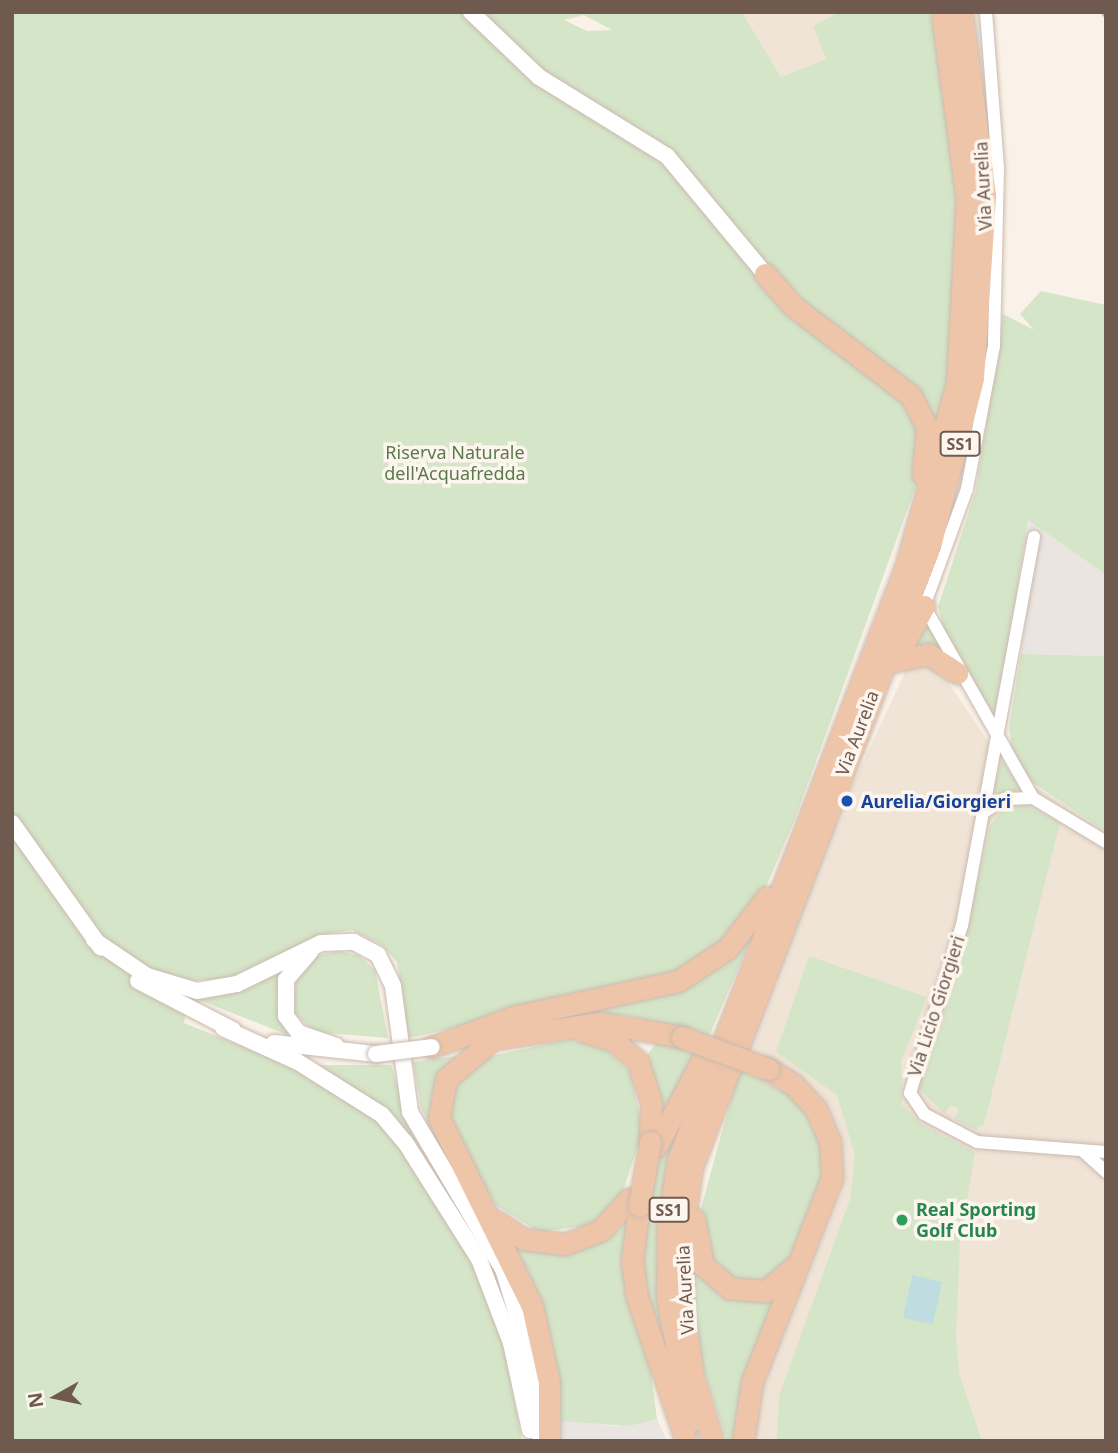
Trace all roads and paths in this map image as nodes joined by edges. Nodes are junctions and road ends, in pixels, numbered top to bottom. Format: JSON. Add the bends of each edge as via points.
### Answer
{"nodes":[{"id":1,"x":471,"y":12,"type":"edge"},
{"id":2,"x":942,"y":12,"type":"edge"},
{"id":3,"x":961,"y":12,"type":"edge"},
{"id":4,"x":986,"y":12,"type":"edge"},
{"id":5,"x":765,"y":274,"type":"joint"},
{"id":6,"x":1034,"y":537,"type":"dead end"},
{"id":7,"x":924,"y":606,"type":"junction"},
{"id":8,"x":873,"y":648,"type":"junction"},
{"id":9,"x":895,"y":661,"type":"junction"},
{"id":10,"x":957,"y":673,"type":"junction"},
{"id":11,"x":999,"y":738,"type":"junction"},
{"id":12,"x":820,"y":785,"type":"junction"},
{"id":13,"x":1032,"y":798,"type":"junction"},
{"id":14,"x":984,"y":812,"type":"junction"},
{"id":15,"x":12,"y":823,"type":"edge"},
{"id":16,"x":1106,"y":842,"type":"edge"},
{"id":17,"x":810,"y":852,"type":"junction"},
{"id":18,"x":94,"y":940,"type":"junction"},
{"id":19,"x":331,"y":942,"type":"junction"},
{"id":20,"x":742,"y":987,"type":"junction"},
{"id":21,"x":223,"y":1028,"type":"junction"},
{"id":22,"x":550,"y":1028,"type":"junction"},
{"id":23,"x":675,"y":1034,"type":"junction"},
{"id":24,"x":492,"y":1040,"type":"junction"},
{"id":25,"x":432,"y":1047,"type":"junction"},
{"id":26,"x":376,"y":1054,"type":"junction"},
{"id":27,"x":638,"y":1062,"type":"junction"},
{"id":28,"x":653,"y":1145,"type":"junction"},
{"id":29,"x":696,"y":1152,"type":"junction"},
{"id":30,"x":1084,"y":1152,"type":"junction"},
{"id":31,"x":1106,"y":1152,"type":"edge"},
{"id":32,"x":1106,"y":1172,"type":"edge"},
{"id":33,"x":634,"y":1203,"type":"junction"},
{"id":34,"x":492,"y":1217,"type":"junction"},
{"id":35,"x":808,"y":1247,"type":"junction"},
{"id":36,"x":531,"y":1441,"type":"edge"},
{"id":37,"x":539,"y":1441,"type":"edge"},
{"id":38,"x":549,"y":1441,"type":"edge"},
{"id":39,"x":686,"y":1441,"type":"edge"},
{"id":40,"x":698,"y":1441,"type":"edge"},
{"id":41,"x":713,"y":1441,"type":"edge"},
{"id":42,"x":743,"y":1441,"type":"edge"}],
"edges":[{"from":1,"to":5,"type":"street","via":[[530,71],[667,156]]},
{"from":2,"to":8,"type":"highway","name":"Via Aurelia","number":"SS1","via":[[966,180],[963,335],[935,478]]},
{"from":3,"to":17,"type":"highway","name":"Via Aurelia","number":"SS1","via":[[985,195],[973,378],[930,545]]},
{"from":4,"to":7,"type":"street","name":"Via Aurelia","via":[[998,167],[994,346],[967,489]]},
{"from":5,"to":8,"type":"highway","via":[[800,312],[905,390],[925,421],[924,471]]},
{"from":6,"to":11,"type":"street","name":"Via Licio Giorgieri"},
{"from":7,"to":9,"type":"highway"},
{"from":7,"to":10,"type":"street"},
{"from":8,"to":12,"type":"highway","name":"Via Aurelia","number":"SS1"},
{"from":9,"to":10,"type":"highway","via":[[928,654]]},
{"from":9,"to":17,"type":"highway"},
{"from":10,"to":11,"type":"street"},
{"from":11,"to":13,"type":"street"},
{"from":11,"to":14,"type":"street","name":"Via Licio Giorgieri"},
{"from":12,"to":20,"type":"highway","name":"Via Aurelia","number":"SS1"},
{"from":12,"to":25,"type":"highway","via":[[757,912],[701,969],[656,989],[513,1017]]},
{"from":13,"to":14,"type":"street","via":[[1004,799]]},
{"from":13,"to":16,"type":"street"},
{"from":14,"to":30,"type":"street","name":"Via Licio Giorgieri","via":[[957,948],[914,1065],[912,1098],[924,1114],[969,1139]]},
{"from":15,"to":18,"type":"street"},
{"from":17,"to":29,"type":"highway","name":"Via Aurelia","number":"SS1"},
{"from":18,"to":19,"type":"street","via":[[147,976],[197,991],[237,984]]},
{"from":18,"to":21,"type":"street","via":[[140,983]]},
{"from":19,"to":26,"type":"street","via":[[289,974],[283,994],[287,1022],[313,1040]]},
{"from":19,"to":37,"type":"street","via":[[367,947],[391,976],[410,1112],[503,1269],[529,1354]]},
{"from":20,"to":28,"type":"highway"},
{"from":20,"to":40,"type":"highway","name":"Via Aurelia","number":"SS1","via":[[681,1148],[669,1210],[669,1328]]},
{"from":21,"to":26,"type":"street","via":[[298,1049]]},
{"from":21,"to":36,"type":"street","via":[[298,1062],[382,1115],[405,1142],[479,1259],[512,1343]]},
{"from":22,"to":23,"type":"highway","via":[[619,1023]]},
{"from":22,"to":24,"type":"highway"},
{"from":22,"to":27,"type":"highway","via":[[608,1037]]},
{"from":23,"to":27,"type":"highway","via":[[647,1041]]},
{"from":23,"to":35,"type":"highway","bridge":true,"via":[[768,1069],[806,1095],[830,1142],[830,1192]]},
{"from":24,"to":25,"type":"highway"},
{"from":24,"to":34,"type":"highway","via":[[446,1079],[438,1110],[446,1143]]},
{"from":25,"to":26,"type":"street","bridge":true},
{"from":27,"to":28,"type":"highway","via":[[651,1102]]},
{"from":28,"to":33,"type":"highway","bridge":true},
{"from":29,"to":35,"type":"highway","via":[[696,1243],[717,1280],[740,1292],[766,1291],[785,1280]]},
{"from":29,"to":41,"type":"highway","name":"Via Aurelia","number":"SS1","via":[[682,1233],[683,1308],[693,1377]]},
{"from":30,"to":31,"type":"street","name":"Via Licio Giorgieri"},
{"from":30,"to":32,"type":"street"},
{"from":33,"to":34,"type":"highway","via":[[607,1227],[565,1244],[524,1239]]},
{"from":33,"to":39,"type":"highway","via":[[632,1261],[637,1297]]},
{"from":34,"to":38,"type":"highway","via":[[541,1336]]},
{"from":35,"to":42,"type":"highway","via":[[752,1382]]}]}
